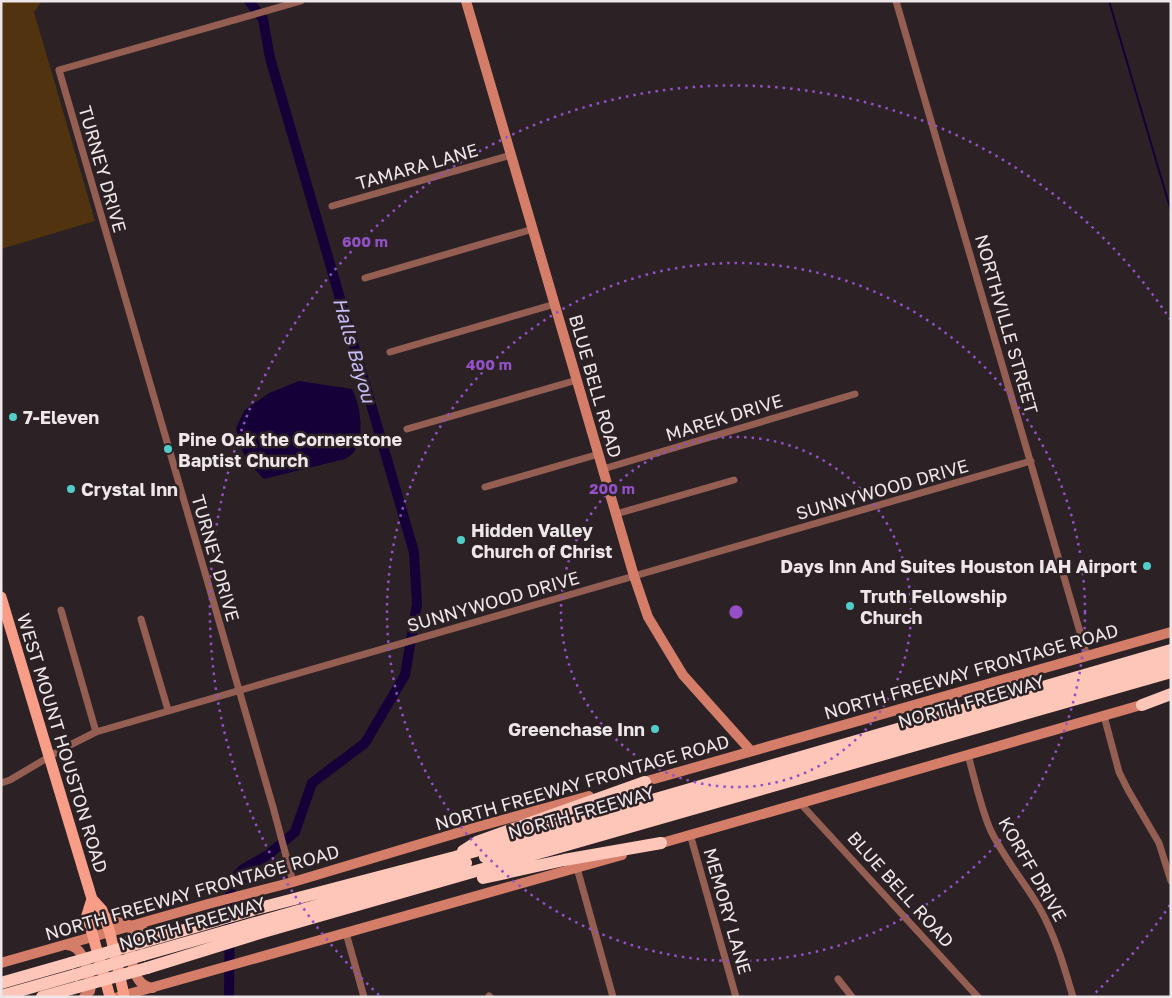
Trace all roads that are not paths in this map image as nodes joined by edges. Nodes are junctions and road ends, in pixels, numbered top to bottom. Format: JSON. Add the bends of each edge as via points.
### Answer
{"nodes":[{"id":1,"x":300,"y":1,"type":"edge"},
{"id":2,"x":466,"y":1,"type":"edge"},
{"id":3,"x":896,"y":1,"type":"edge"},
{"id":4,"x":511,"y":155,"type":"junction"},
{"id":5,"x":332,"y":206,"type":"dead end"},
{"id":6,"x":533,"y":229,"type":"junction"},
{"id":7,"x":365,"y":278,"type":"dead end"},
{"id":8,"x":555,"y":304,"type":"junction"},
{"id":9,"x":390,"y":352,"type":"dead end"},
{"id":10,"x":577,"y":380,"type":"junction"},
{"id":11,"x":855,"y":394,"type":"dead end"},
{"id":12,"x":407,"y":429,"type":"dead end"},
{"id":13,"x":598,"y":454,"type":"junction"},
{"id":14,"x":1031,"y":461,"type":"junction"},
{"id":15,"x":603,"y":469,"type":"junction"},
{"id":16,"x":734,"y":480,"type":"dead end"},
{"id":17,"x":485,"y":487,"type":"dead end"},
{"id":18,"x":616,"y":514,"type":"junction"},
{"id":19,"x":634,"y":576,"type":"junction"},
{"id":20,"x":1,"y":597,"type":"edge"},
{"id":21,"x":61,"y":610,"type":"dead end"},
{"id":22,"x":141,"y":619,"type":"dead end"},
{"id":23,"x":1171,"y":632,"type":"edge"},
{"id":24,"x":1171,"y":650,"type":"edge"},
{"id":25,"x":1087,"y":656,"type":"junction"},
{"id":26,"x":1171,"y":662,"type":"edge"},
{"id":27,"x":1171,"y":672,"type":"edge"},
{"id":28,"x":240,"y":691,"type":"junction"},
{"id":29,"x":1171,"y":696,"type":"edge"},
{"id":30,"x":1142,"y":705,"type":"joint"},
{"id":31,"x":168,"y":710,"type":"junction"},
{"id":32,"x":1104,"y":716,"type":"junction"},
{"id":33,"x":96,"y":732,"type":"junction"},
{"id":34,"x":751,"y":751,"type":"junction"},
{"id":35,"x":968,"y":755,"type":"junction"},
{"id":36,"x":48,"y":758,"type":"junction"},
{"id":37,"x":645,"y":782,"type":"junction"},
{"id":38,"x":1,"y":783,"type":"edge"},
{"id":39,"x":800,"y":803,"type":"junction"},
{"id":40,"x":690,"y":834,"type":"junction"},
{"id":41,"x":661,"y":843,"type":"junction"},
{"id":42,"x":455,"y":857,"type":"junction"},
{"id":43,"x":576,"y":868,"type":"junction"},
{"id":44,"x":446,"y":880,"type":"junction"},
{"id":45,"x":1171,"y":881,"type":"edge"},
{"id":46,"x":293,"y":882,"type":"junction"},
{"id":47,"x":92,"y":899,"type":"junction"},
{"id":48,"x":208,"y":904,"type":"junction"},
{"id":49,"x":104,"y":916,"type":"junction"},
{"id":50,"x":260,"y":921,"type":"junction"},
{"id":51,"x":134,"y":926,"type":"junction"},
{"id":52,"x":110,"y":933,"type":"junction"},
{"id":53,"x":346,"y":933,"type":"junction"},
{"id":54,"x":93,"y":938,"type":"junction"},
{"id":55,"x":213,"y":941,"type":"junction"},
{"id":56,"x":67,"y":945,"type":"junction"},
{"id":57,"x":142,"y":949,"type":"junction"},
{"id":58,"x":1,"y":963,"type":"edge"},
{"id":59,"x":838,"y":979,"type":"dead end"},
{"id":60,"x":1,"y":983,"type":"edge"},
{"id":61,"x":79,"y":986,"type":"edge"},
{"id":62,"x":151,"y":988,"type":"junction"},
{"id":63,"x":1,"y":996,"type":"edge"},
{"id":64,"x":122,"y":996,"type":"edge"},
{"id":65,"x":42,"y":997,"type":"edge"},
{"id":66,"x":110,"y":997,"type":"edge"},
{"id":67,"x":139,"y":997,"type":"edge"},
{"id":68,"x":364,"y":997,"type":"edge"},
{"id":69,"x":613,"y":997,"type":"edge"},
{"id":70,"x":736,"y":997,"type":"edge"},
{"id":71,"x":852,"y":997,"type":"edge"},
{"id":72,"x":978,"y":997,"type":"edge"},
{"id":73,"x":1073,"y":997,"type":"edge"}],
"edges":[{"from":1,"to":28,"type":"street","name":"TURNEY DRIVE","via":[[59,70]]},
{"from":2,"to":4,"type":"main road","name":"BLUE BELL ROAD"},
{"from":3,"to":14,"type":"street","name":"NORTHVILLE STREET"},
{"from":4,"to":5,"type":"street","name":"TAMARA LANE"},
{"from":4,"to":6,"type":"main road","name":"BLUE BELL ROAD"},
{"from":6,"to":7,"type":"street"},
{"from":6,"to":8,"type":"main road","name":"BLUE BELL ROAD"},
{"from":8,"to":9,"type":"street"},
{"from":8,"to":10,"type":"main road","name":"BLUE BELL ROAD"},
{"from":10,"to":12,"type":"street"},
{"from":10,"to":13,"type":"main road","name":"BLUE BELL ROAD"},
{"from":11,"to":15,"type":"street","name":"MAREK DRIVE"},
{"from":13,"to":15,"type":"main road","name":"BLUE BELL ROAD"},
{"from":13,"to":17,"type":"street"},
{"from":14,"to":19,"type":"street","name":"SUNNYWOOD DRIVE"},
{"from":14,"to":25,"type":"street","name":"NORTHVILLE STREET"},
{"from":15,"to":18,"type":"main road","name":"BLUE BELL ROAD"},
{"from":16,"to":18,"type":"street"},
{"from":18,"to":19,"type":"main road","name":"BLUE BELL ROAD"},
{"from":19,"to":28,"type":"street","name":"SUNNYWOOD DRIVE"},
{"from":19,"to":34,"type":"main road","name":"BLUE BELL ROAD","via":[[648,617],[683,675]]},
{"from":20,"to":36,"type":"main road","name":"WEST MOUNT HOUSTON ROAD"},
{"from":21,"to":33,"type":"street"},
{"from":22,"to":31,"type":"street"},
{"from":23,"to":25,"type":"main road","name":"NORTH FREEWAY FRONTAGE ROAD"},
{"from":24,"to":42,"type":"highway","name":"NORTH FREEWAY"},
{"from":25,"to":34,"type":"main road","name":"NORTH FREEWAY FRONTAGE ROAD"},
{"from":26,"to":50,"type":"highway","name":"NORTH FREEWAY"},
{"from":27,"to":44,"type":"highway","name":"NORTH FREEWAY"},
{"from":28,"to":31,"type":"street","name":"SUNNYWOOD DRIVE"},
{"from":28,"to":46,"type":"street","name":"TURNEY DRIVE"},
{"from":29,"to":30,"type":"highway"},
{"from":30,"to":32,"type":"main road"},
{"from":31,"to":33,"type":"street","name":"SUNNYWOOD DRIVE"},
{"from":32,"to":35,"type":"main road"},
{"from":32,"to":45,"type":"street","via":[[1120,772],[1159,843]]},
{"from":33,"to":36,"type":"street","name":"SUNNYWOOD DRIVE"},
{"from":34,"to":37,"type":"main road","name":"NORTH FREEWAY FRONTAGE ROAD"},
{"from":35,"to":39,"type":"main road"},
{"from":35,"to":73,"type":"street","name":"KORFF DRIVE","via":[[990,828],[1051,931]]},
{"from":36,"to":38,"type":"street","name":"SUNNYWOOD DRIVE"},
{"from":36,"to":47,"type":"main road","name":"WEST MOUNT HOUSTON ROAD"},
{"from":37,"to":42,"type":"highway","via":[[477,842]]},
{"from":37,"to":46,"type":"main road","name":"NORTH FREEWAY FRONTAGE ROAD","via":[[477,827]]},
{"from":39,"to":40,"type":"main road"},
{"from":39,"to":72,"type":"street","name":"BLUE BELL ROAD"},
{"from":40,"to":41,"type":"main road"},
{"from":40,"to":70,"type":"street","name":"MEMORY LANE"},
{"from":41,"to":43,"type":"main road"},
{"from":41,"to":44,"type":"highway","via":[[470,881]]},
{"from":42,"to":50,"type":"highway","name":"NORTH FREEWAY"},
{"from":43,"to":53,"type":"main road"},
{"from":43,"to":69,"type":"street"},
{"from":44,"to":50,"type":"highway","name":"NORTH FREEWAY"},
{"from":46,"to":48,"type":"main road","name":"NORTH FREEWAY FRONTAGE ROAD"},
{"from":47,"to":49,"type":"main road","name":"WEST MOUNT HOUSTON ROAD"},
{"from":47,"to":54,"type":"main road","name":"WEST MOUNT HOUSTON ROAD","via":[[87,915]]},
{"from":48,"to":51,"type":"main road","name":"NORTH FREEWAY FRONTAGE ROAD"},
{"from":48,"to":62,"type":"main road","via":[[130,937],[128,942],[136,977]]},
{"from":49,"to":51,"type":"main road"},
{"from":49,"to":52,"type":"main road","name":"WEST MOUNT HOUSTON ROAD"},
{"from":50,"to":55,"type":"highway","name":"NORTH FREEWAY"},
{"from":50,"to":57,"type":"highway","name":"NORTH FREEWAY","via":[[214,921]]},
{"from":51,"to":52,"type":"main road","name":"NORTH FREEWAY FRONTAGE ROAD"},
{"from":52,"to":54,"type":"main road","name":"NORTH FREEWAY FRONTAGE ROAD"},
{"from":52,"to":64,"type":"main road","name":"WEST MOUNT HOUSTON ROAD"},
{"from":53,"to":62,"type":"main road"},
{"from":53,"to":68,"type":"street"},
{"from":54,"to":56,"type":"main road","name":"NORTH FREEWAY FRONTAGE ROAD"},
{"from":54,"to":66,"type":"main road","name":"WEST MOUNT HOUSTON ROAD"},
{"from":55,"to":57,"type":"highway","name":"NORTH FREEWAY"},
{"from":55,"to":61,"type":"highway","name":"NORTH FREEWAY","bridge":true,"via":[[147,968]]},
{"from":56,"to":58,"type":"main road","name":"NORTH FREEWAY FRONTAGE ROAD"},
{"from":56,"to":61,"type":"main road","via":[[82,953],[90,991]]},
{"from":57,"to":60,"type":"highway","name":"NORTH FREEWAY","bridge":true,"via":[[71,963]]},
{"from":57,"to":61,"type":"highway","name":"NORTH FREEWAY","bridge":true},
{"from":59,"to":71,"type":"street"},
{"from":61,"to":63,"type":"highway","name":"NORTH FREEWAY"},
{"from":61,"to":65,"type":"highway","name":"NORTH FREEWAY"},
{"from":62,"to":64,"type":"main road"},
{"from":62,"to":67,"type":"main road"}]}
